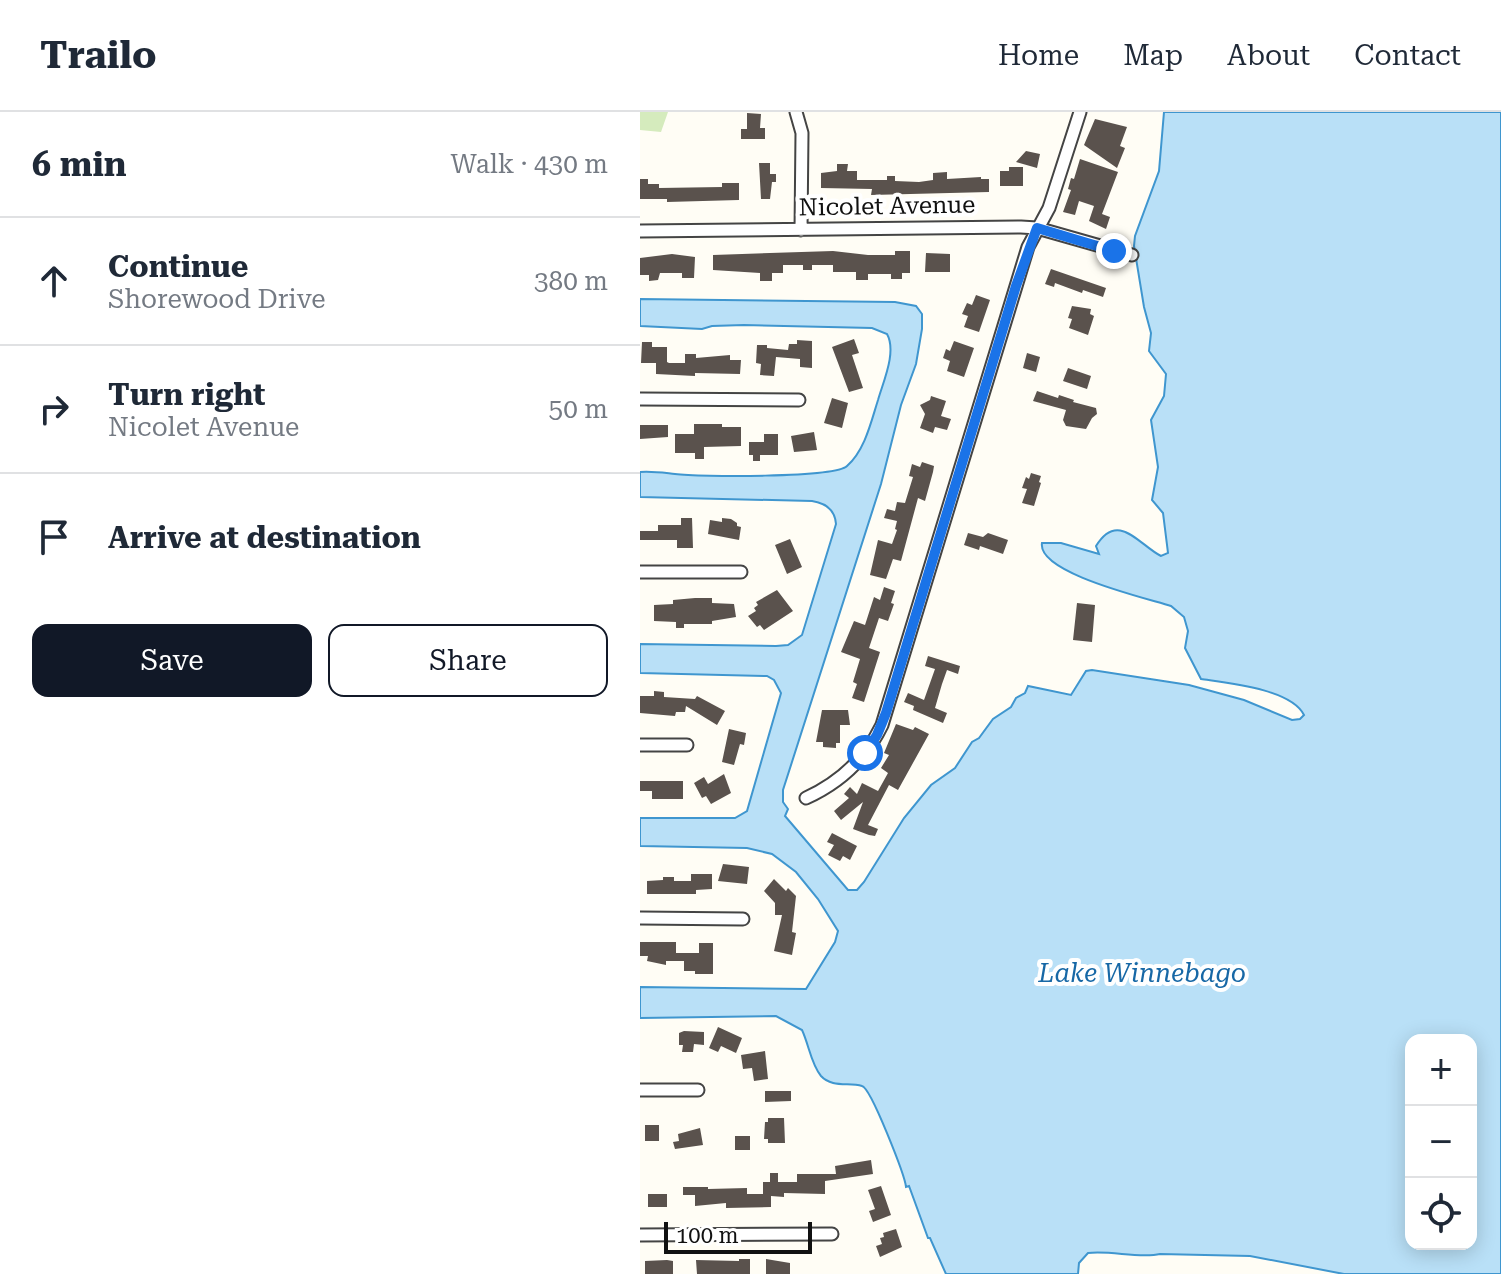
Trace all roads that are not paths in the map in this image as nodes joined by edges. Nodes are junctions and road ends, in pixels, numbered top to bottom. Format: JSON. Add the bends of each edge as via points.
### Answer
{"nodes":[{"id":1,"x":796,"y":112,"type":"edge"},
{"id":2,"x":1080,"y":112,"type":"edge"},
{"id":3,"x":1037,"y":228,"type":"junction"},
{"id":4,"x":801,"y":230,"type":"junction"},
{"id":5,"x":640,"y":231,"type":"edge"},
{"id":6,"x":1132,"y":255,"type":"dead end"},
{"id":7,"x":640,"y":399,"type":"edge"},
{"id":8,"x":799,"y":400,"type":"dead end"},
{"id":9,"x":640,"y":572,"type":"edge"},
{"id":10,"x":741,"y":572,"type":"dead end"},
{"id":11,"x":640,"y":745,"type":"edge"},
{"id":12,"x":687,"y":745,"type":"dead end"},
{"id":13,"x":806,"y":798,"type":"dead end"},
{"id":14,"x":640,"y":918,"type":"edge"},
{"id":15,"x":743,"y":919,"type":"dead end"},
{"id":16,"x":640,"y":1090,"type":"edge"},
{"id":17,"x":698,"y":1090,"type":"dead end"},
{"id":18,"x":832,"y":1234,"type":"dead end"},
{"id":19,"x":640,"y":1235,"type":"edge"}],
"edges":[{"from":1,"to":4,"type":"street","via":[[802,133]]},
{"from":2,"to":3,"type":"street","via":[[1049,208]]},
{"from":3,"to":4,"type":"street","name":"Nicolet Avenue"},
{"from":3,"to":6,"type":"street","name":"Nicolet Avenue"},
{"from":3,"to":13,"type":"street","via":[[882,725],[857,762]]},
{"from":4,"to":5,"type":"street","name":"Nicolet Avenue"},
{"from":7,"to":8,"type":"street"},
{"from":9,"to":10,"type":"street"},
{"from":11,"to":12,"type":"street"},
{"from":14,"to":15,"type":"street"},
{"from":16,"to":17,"type":"street"},
{"from":18,"to":19,"type":"street"}]}
